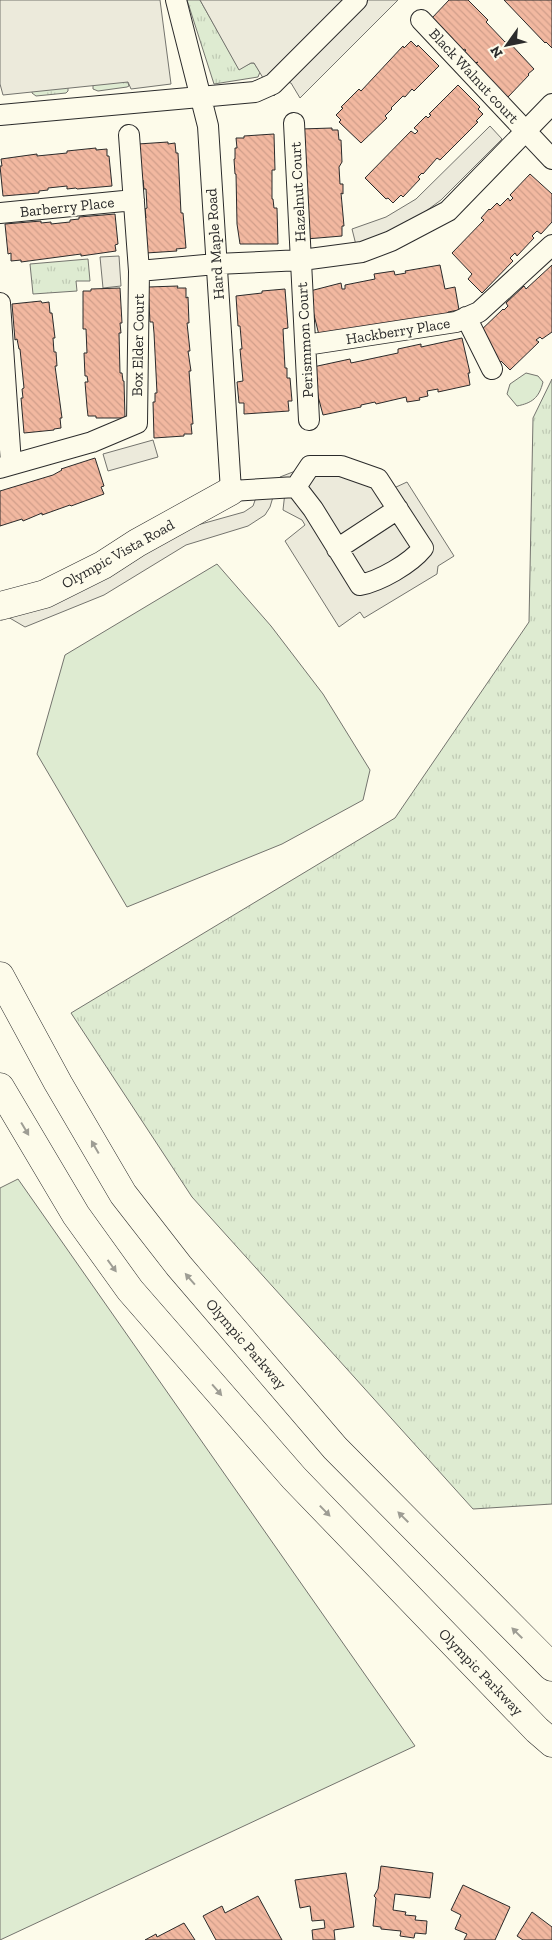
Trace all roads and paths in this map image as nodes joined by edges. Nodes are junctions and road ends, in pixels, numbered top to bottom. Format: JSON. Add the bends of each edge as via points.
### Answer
{"nodes":[{"id":1,"x":176,"y":0,"type":"edge"},
{"id":2,"x":357,"y":0,"type":"edge"},
{"id":3,"x":421,"y":20,"type":"dead end"},
{"id":4,"x":200,"y":96,"type":"junction"},
{"id":5,"x":552,"y":104,"type":"edge"},
{"id":6,"x":0,"y":115,"type":"edge"},
{"id":7,"x":294,"y":123,"type":"dead end"},
{"id":8,"x":526,"y":132,"type":"junction"},
{"id":9,"x":129,"y":135,"type":"dead end"},
{"id":10,"x":552,"y":159,"type":"edge"},
{"id":11,"x":134,"y":200,"type":"junction"},
{"id":12,"x":0,"y":213,"type":"edge"},
{"id":13,"x":552,"y":245,"type":"edge"},
{"id":14,"x":302,"y":260,"type":"junction"},
{"id":15,"x":216,"y":264,"type":"junction"},
{"id":16,"x":139,"y":271,"type":"junction"},
{"id":17,"x":0,"y":303,"type":"edge"},
{"id":18,"x":466,"y":317,"type":"junction"},
{"id":19,"x":306,"y":345,"type":"junction"},
{"id":20,"x":492,"y":369,"type":"dead end"},
{"id":21,"x":309,"y":420,"type":"dead end"},
{"id":22,"x":6,"y":466,"type":"edge"},
{"id":23,"x":296,"y":488,"type":"junction"},
{"id":24,"x":231,"y":491,"type":"junction"},
{"id":25,"x":398,"y":509,"type":"junction"},
{"id":26,"x":337,"y":549,"type":"junction"},
{"id":27,"x":0,"y":606,"type":"edge"},
{"id":28,"x":0,"y":976,"type":"edge"},
{"id":29,"x":0,"y":1087,"type":"edge"},
{"id":30,"x":552,"y":1667,"type":"edge"},
{"id":31,"x":552,"y":1743,"type":"edge"}],
"edges":[{"from":1,"to":4,"type":"street","name":"Hard Maple Road"},
{"from":2,"to":4,"type":"street","via":[[272,84],[255,92]]},
{"from":3,"to":8,"type":"street","name":"Black Walnut court"},
{"from":4,"to":6,"type":"street"},
{"from":4,"to":15,"type":"street","name":"Hard Maple Road","via":[[208,126]]},
{"from":5,"to":8,"type":"street"},
{"from":7,"to":14,"type":"street","name":"Hazelnut Court"},
{"from":8,"to":10,"type":"street","name":"Black Walnut court"},
{"from":8,"to":14,"type":"street","via":[[448,211],[391,241],[362,252]]},
{"from":9,"to":11,"type":"street","name":"Box Elder Court"},
{"from":11,"to":12,"type":"street","name":"Barberry Place"},
{"from":11,"to":16,"type":"street","name":"Box Elder Court"},
{"from":13,"to":18,"type":"street","name":"Hackberry Place","via":[[479,312]]},
{"from":14,"to":15,"type":"street"},
{"from":14,"to":19,"type":"street","name":"Perismmon Court"},
{"from":15,"to":16,"type":"street"},
{"from":15,"to":24,"type":"street","name":"Hard Maple Road"},
{"from":16,"to":22,"type":"street","name":"Box Elder Court","via":[[137,423],[92,442]]},
{"from":17,"to":22,"type":"street"},
{"from":18,"to":19,"type":"street","name":"Hackberry Place","via":[[456,322]]},
{"from":18,"to":20,"type":"street"},
{"from":19,"to":21,"type":"street","name":"Perismmon Court"},
{"from":23,"to":24,"type":"street"},
{"from":23,"to":25,"type":"street","via":[[310,466],[342,466],[378,479]]},
{"from":23,"to":26,"type":"street"},
{"from":24,"to":27,"type":"main road","name":"Olympic Vista Road","via":[[103,566],[45,594]]},
{"from":25,"to":26,"type":"street"},
{"from":25,"to":26,"type":"street","via":[[423,548],[416,556],[374,582],[360,585]]},
{"from":30,"to":28,"type":"main road","name":"Olympic Parkway","one_way":true,"via":[[334,1448],[179,1266],[123,1194]]},
{"from":29,"to":31,"type":"main road","name":"Olympic Parkway","one_way":true,"via":[[76,1215],[130,1290],[294,1478]]}]}
